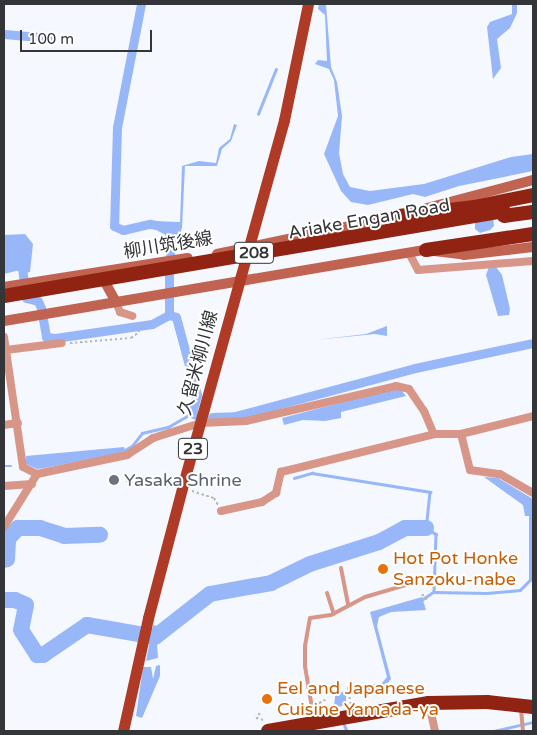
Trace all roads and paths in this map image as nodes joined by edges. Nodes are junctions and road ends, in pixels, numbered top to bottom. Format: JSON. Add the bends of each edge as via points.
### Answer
{"nodes":[{"id":1,"x":308,"y":4,"type":"edge"},
{"id":2,"x":533,"y":180,"type":"edge"},
{"id":3,"x":533,"y":195,"type":"edge"},
{"id":4,"x":533,"y":206,"type":"edge"},
{"id":5,"x":533,"y":212,"type":"edge"},
{"id":6,"x":504,"y":214,"type":"junction"},
{"id":7,"x":399,"y":216,"type":"junction"},
{"id":8,"x":533,"y":234,"type":"edge"},
{"id":9,"x":251,"y":245,"type":"junction"},
{"id":10,"x":533,"y":247,"type":"edge"},
{"id":11,"x":426,"y":250,"type":"junction"},
{"id":12,"x":409,"y":253,"type":"junction"},
{"id":13,"x":533,"y":261,"type":"edge"},
{"id":14,"x":99,"y":272,"type":"junction"},
{"id":15,"x":239,"y":280,"type":"junction"},
{"id":16,"x":4,"y":287,"type":"edge"},
{"id":17,"x":4,"y":296,"type":"edge"},
{"id":18,"x":4,"y":301,"type":"edge"},
{"id":19,"x":116,"y":302,"type":"junction"},
{"id":20,"x":132,"y":316,"type":"joint"},
{"id":21,"x":4,"y":321,"type":"edge"},
{"id":22,"x":4,"y":337,"type":"edge"},
{"id":23,"x":62,"y":344,"type":"joint"},
{"id":24,"x":6,"y":350,"type":"junction"},
{"id":25,"x":533,"y":416,"type":"edge"},
{"id":26,"x":18,"y":423,"type":"junction"},
{"id":27,"x":201,"y":423,"type":"junction"},
{"id":28,"x":4,"y":425,"type":"edge"},
{"id":29,"x":434,"y":434,"type":"junction"},
{"id":30,"x":461,"y":434,"type":"junction"},
{"id":31,"x":37,"y":474,"type":"junction"},
{"id":32,"x":126,"y":481,"type":"dead end"},
{"id":33,"x":32,"y":484,"type":"junction"},
{"id":34,"x":4,"y":486,"type":"edge"},
{"id":35,"x":182,"y":488,"type":"junction"},
{"id":36,"x":533,"y":492,"type":"edge"},
{"id":37,"x":221,"y":511,"type":"joint"},
{"id":38,"x":4,"y":527,"type":"edge"},
{"id":39,"x":341,"y":568,"type":"dead end"},
{"id":40,"x":406,"y":585,"type":"dead end"},
{"id":41,"x":327,"y":593,"type":"dead end"},
{"id":42,"x":422,"y":594,"type":"dead end"},
{"id":43,"x":428,"y":601,"type":"dead end"},
{"id":44,"x":348,"y":605,"type":"junction"},
{"id":45,"x":334,"y":614,"type":"junction"},
{"id":46,"x":348,"y":687,"type":"dead end"},
{"id":47,"x":350,"y":698,"type":"dead end"},
{"id":48,"x":325,"y":700,"type":"dead end"},
{"id":49,"x":429,"y":703,"type":"junction"},
{"id":50,"x":528,"y":709,"type":"edge"},
{"id":51,"x":260,"y":713,"type":"dead end"},
{"id":52,"x":322,"y":719,"type":"junction"},
{"id":53,"x":269,"y":725,"type":"edge"},
{"id":54,"x":123,"y":731,"type":"edge"},
{"id":55,"x":435,"y":731,"type":"edge"},
{"id":56,"x":523,"y":731,"type":"edge"}],
"edges":[{"from":1,"to":9,"type":"main road","name":"久留米柳川線","number":"23","via":[[284,120]]},
{"from":2,"to":7,"type":"main road","name":"柳川筑後線","via":[[499,186]]},
{"from":3,"to":7,"type":"highway","via":[[474,207]]},
{"from":4,"to":6,"type":"highway","name":"Ariake Engan Road","number":"208"},
{"from":5,"to":6,"type":"highway","name":"Ariake Engan Road","number":"208"},
{"from":6,"to":17,"type":"highway","name":"Ariake Engan Road","number":"208","bridge":true},
{"from":6,"to":18,"type":"highway","name":"Ariake Engan Road","number":"208"},
{"from":7,"to":9,"type":"main road","name":"柳川筑後線","via":[[346,229]]},
{"from":8,"to":11,"type":"highway"},
{"from":9,"to":14,"type":"main road","name":"柳川筑後線"},
{"from":9,"to":15,"type":"main road","name":"久留米柳川線","number":"23"},
{"from":10,"to":11,"type":"main road","via":[[464,255]]},
{"from":11,"to":12,"type":"main road"},
{"from":12,"to":13,"type":"street","via":[[418,270]]},
{"from":12,"to":15,"type":"main road"},
{"from":14,"to":16,"type":"main road","name":"柳川筑後線"},
{"from":14,"to":19,"type":"main road"},
{"from":15,"to":19,"type":"main road"},
{"from":15,"to":27,"type":"main road","name":"久留米柳川線","number":"23"},
{"from":19,"to":20,"type":"street","via":[[120,312]]},
{"from":19,"to":21,"type":"main road"},
{"from":20,"to":23,"type":"path","via":[[139,332],[131,338]]},
{"from":22,"to":24,"type":"street"},
{"from":23,"to":24,"type":"street"},
{"from":24,"to":26,"type":"street"},
{"from":25,"to":30,"type":"street"},
{"from":26,"to":28,"type":"street"},
{"from":26,"to":31,"type":"street","via":[[23,467]]},
{"from":27,"to":29,"type":"street","via":[[246,421],[396,386],[409,389]]},
{"from":27,"to":31,"type":"street","via":[[153,438],[127,455]]},
{"from":27,"to":35,"type":"main road","name":"久留米柳川線","number":"23"},
{"from":29,"to":30,"type":"street"},
{"from":29,"to":37,"type":"street","via":[[281,472],[276,493],[262,502]]},
{"from":30,"to":36,"type":"street","via":[[470,470],[500,474]]},
{"from":31,"to":33,"type":"street"},
{"from":32,"to":35,"type":"path"},
{"from":33,"to":34,"type":"street"},
{"from":33,"to":38,"type":"street"},
{"from":35,"to":37,"type":"path","via":[[214,498]]},
{"from":35,"to":54,"type":"main road","name":"久留米柳川線","number":"23"},
{"from":39,"to":44,"type":"lane"},
{"from":40,"to":44,"type":"lane"},
{"from":41,"to":45,"type":"lane"},
{"from":42,"to":43,"type":"path"},
{"from":44,"to":45,"type":"lane"},
{"from":45,"to":52,"type":"lane","via":[[310,618],[307,628],[305,666]]},
{"from":46,"to":47,"type":"path"},
{"from":48,"to":52,"type":"path","via":[[319,703]]},
{"from":49,"to":50,"type":"highway"},
{"from":49,"to":52,"type":"highway"},
{"from":49,"to":55,"type":"street"},
{"from":50,"to":56,"type":"lane"},
{"from":51,"to":53,"type":"path","via":[[256,718]]},
{"from":52,"to":53,"type":"highway"}]}
